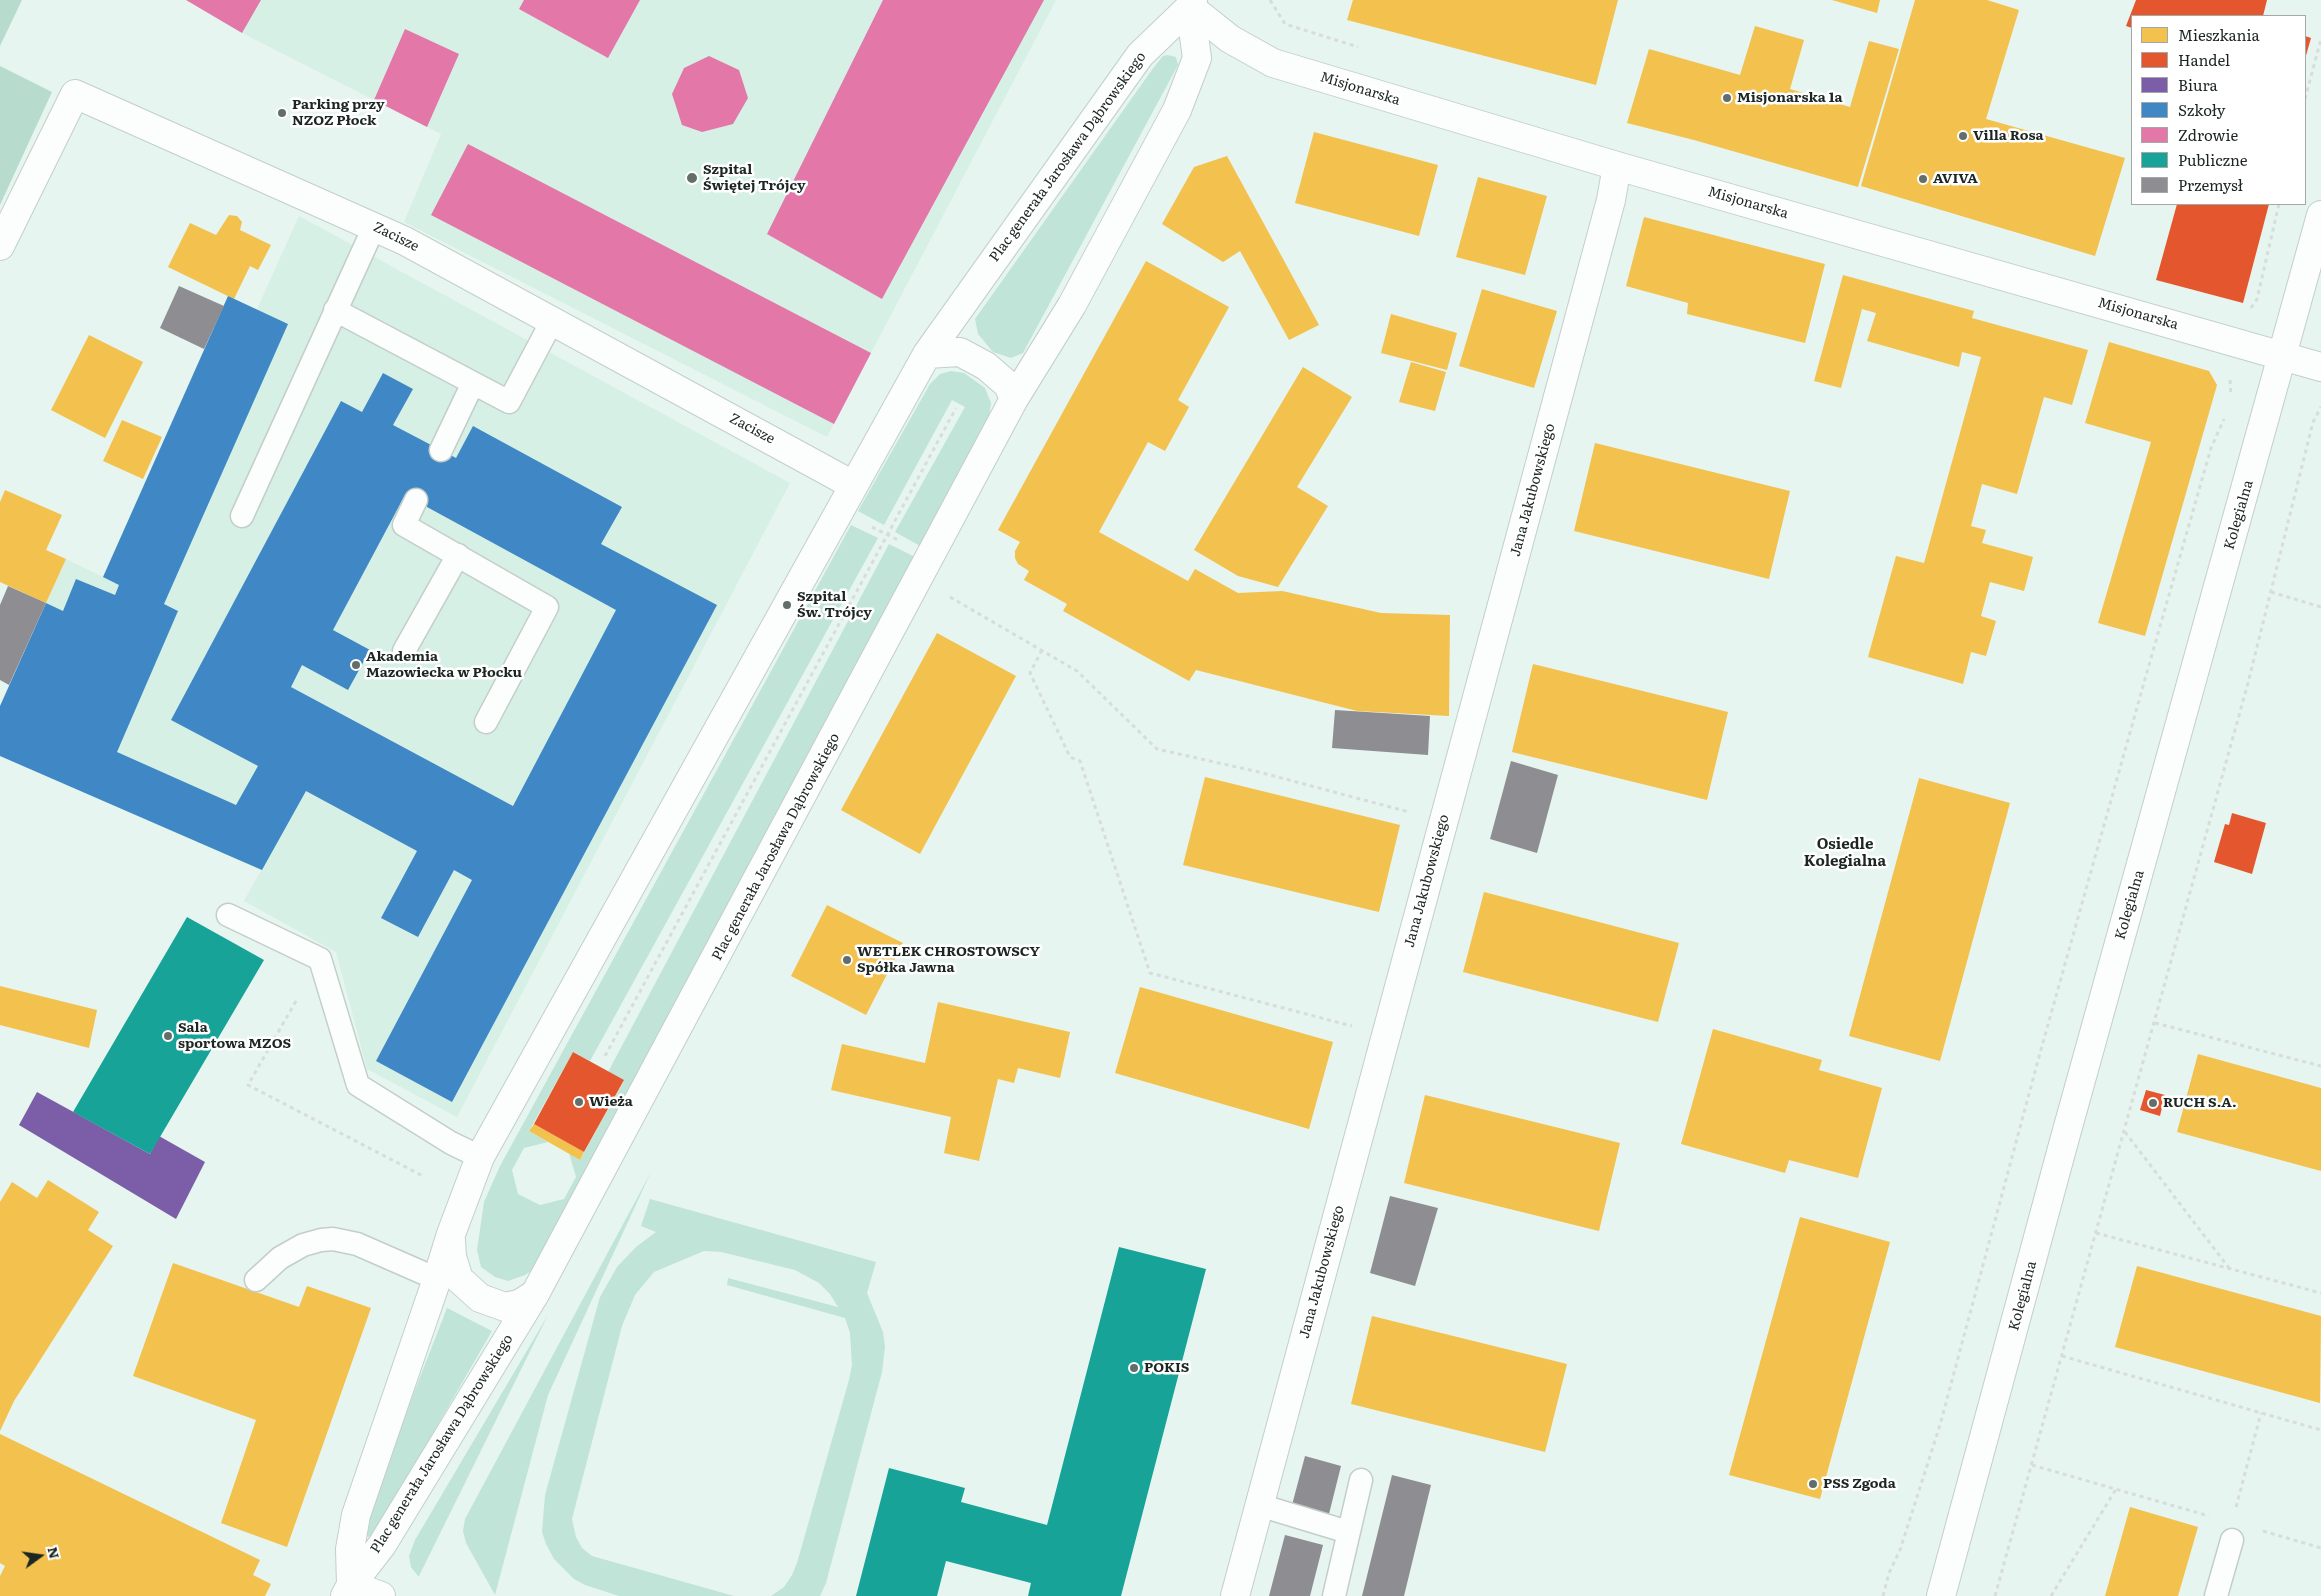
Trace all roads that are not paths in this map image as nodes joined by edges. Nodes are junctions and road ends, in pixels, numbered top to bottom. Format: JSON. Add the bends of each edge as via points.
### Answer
{"nodes":[{"id":1,"x":1191,"y":4,"type":"edge"},
{"id":2,"x":1617,"y":166,"type":"junction"},
{"id":3,"x":2321,"y":215,"type":"edge"},
{"id":4,"x":374,"y":227,"type":"junction"},
{"id":5,"x":0,"y":246,"type":"edge"},
{"id":6,"x":334,"y":310,"type":"junction"},
{"id":7,"x":552,"y":321,"type":"junction"},
{"id":8,"x":927,"y":354,"type":"junction"},
{"id":9,"x":2283,"y":356,"type":"junction"},
{"id":10,"x":2321,"y":367,"type":"edge"},
{"id":11,"x":473,"y":383,"type":"junction"},
{"id":12,"x":1014,"y":399,"type":"junction"},
{"id":13,"x":441,"y":450,"type":"dead end"},
{"id":14,"x":853,"y":485,"type":"junction"},
{"id":15,"x":416,"y":500,"type":"dead end"},
{"id":16,"x":242,"y":516,"type":"dead end"},
{"id":17,"x":458,"y":556,"type":"junction"},
{"id":18,"x":404,"y":651,"type":"dead end"},
{"id":19,"x":486,"y":722,"type":"dead end"},
{"id":20,"x":228,"y":915,"type":"dead end"},
{"id":21,"x":480,"y":1157,"type":"junction"},
{"id":22,"x":450,"y":1234,"type":"junction"},
{"id":23,"x":437,"y":1279,"type":"junction"},
{"id":24,"x":256,"y":1280,"type":"dead end"},
{"id":25,"x":535,"y":1294,"type":"junction"},
{"id":26,"x":1361,"y":1480,"type":"dead end"},
{"id":27,"x":1259,"y":1504,"type":"junction"},
{"id":28,"x":2232,"y":1531,"type":"road end"},
{"id":29,"x":1348,"y":1532,"type":"junction"},
{"id":30,"x":348,"y":1591,"type":"edge"},
{"id":31,"x":381,"y":1596,"type":"edge"},
{"id":32,"x":1235,"y":1596,"type":"edge"},
{"id":33,"x":1334,"y":1596,"type":"edge"},
{"id":34,"x":1941,"y":1596,"type":"edge"},
{"id":35,"x":2216,"y":1596,"type":"edge"}],
"edges":[{"from":1,"to":2,"type":"street","name":"Misjonarska","via":[[1230,39],[1273,64]]},
{"from":1,"to":8,"type":"street","name":"Plac generała Jarosława Dąbrowskiego","via":[[1140,55]]},
{"from":1,"to":12,"type":"street","name":"Plac generała Jarosława Dąbrowskiego","via":[[1197,58],[1177,110],[1072,305]]},
{"from":2,"to":9,"type":"street","name":"Misjonarska"},
{"from":2,"to":27,"type":"street","name":"Jana Jakubowskiego"},
{"from":3,"to":9,"type":"street","name":"Kolegialna"},
{"from":4,"to":5,"type":"street","name":"Zacisze","via":[[75,94]]},
{"from":4,"to":6,"type":"lane"},
{"from":4,"to":7,"type":"street","name":"Zacisze"},
{"from":6,"to":11,"type":"lane"},
{"from":6,"to":16,"type":"lane"},
{"from":7,"to":11,"type":"lane","via":[[508,402]]},
{"from":7,"to":14,"type":"street","name":"Zacisze"},
{"from":8,"to":12,"type":"street","via":[[960,352],[986,366],[1008,385]]},
{"from":8,"to":14,"type":"street","name":"Plac generała Jarosława Dąbrowskiego"},
{"from":9,"to":10,"type":"street","name":"Misjonarska"},
{"from":9,"to":34,"type":"street","name":"Kolegialna"},
{"from":11,"to":13,"type":"lane"},
{"from":12,"to":25,"type":"street","name":"Plac generała Jarosława Dąbrowskiego"},
{"from":14,"to":21,"type":"street","name":"Plac generała Jarosława Dąbrowskiego"},
{"from":15,"to":17,"type":"lane","via":[[404,525]]},
{"from":17,"to":18,"type":"lane"},
{"from":17,"to":19,"type":"lane","via":[[546,607]]},
{"from":20,"to":21,"type":"lane","via":[[320,959],[358,1085],[451,1143]]},
{"from":21,"to":22,"type":"street","name":"Plac generała Jarosława Dąbrowskiego"},
{"from":22,"to":23,"type":"street","name":"Plac generała Jarosława Dąbrowskiego"},
{"from":22,"to":25,"type":"street","name":"Plac generała Jarosława Dąbrowskiego","via":[[452,1257],[459,1279],[480,1298],[505,1307],[519,1304]]},
{"from":23,"to":24,"type":"lane","via":[[357,1244],[333,1239],[303,1245],[280,1258]]},
{"from":23,"to":30,"type":"street","name":"Plac generała Jarosława Dąbrowskiego","via":[[356,1515]]},
{"from":25,"to":30,"type":"street","name":"Plac generała Jarosława Dąbrowskiego","via":[[382,1546]]},
{"from":26,"to":29,"type":"lane"},
{"from":27,"to":29,"type":"lane"},
{"from":27,"to":32,"type":"street","name":"Jana Jakubowskiego"},
{"from":28,"to":35,"type":"lane"},
{"from":29,"to":33,"type":"lane"},
{"from":30,"to":31,"type":"street"}]}
